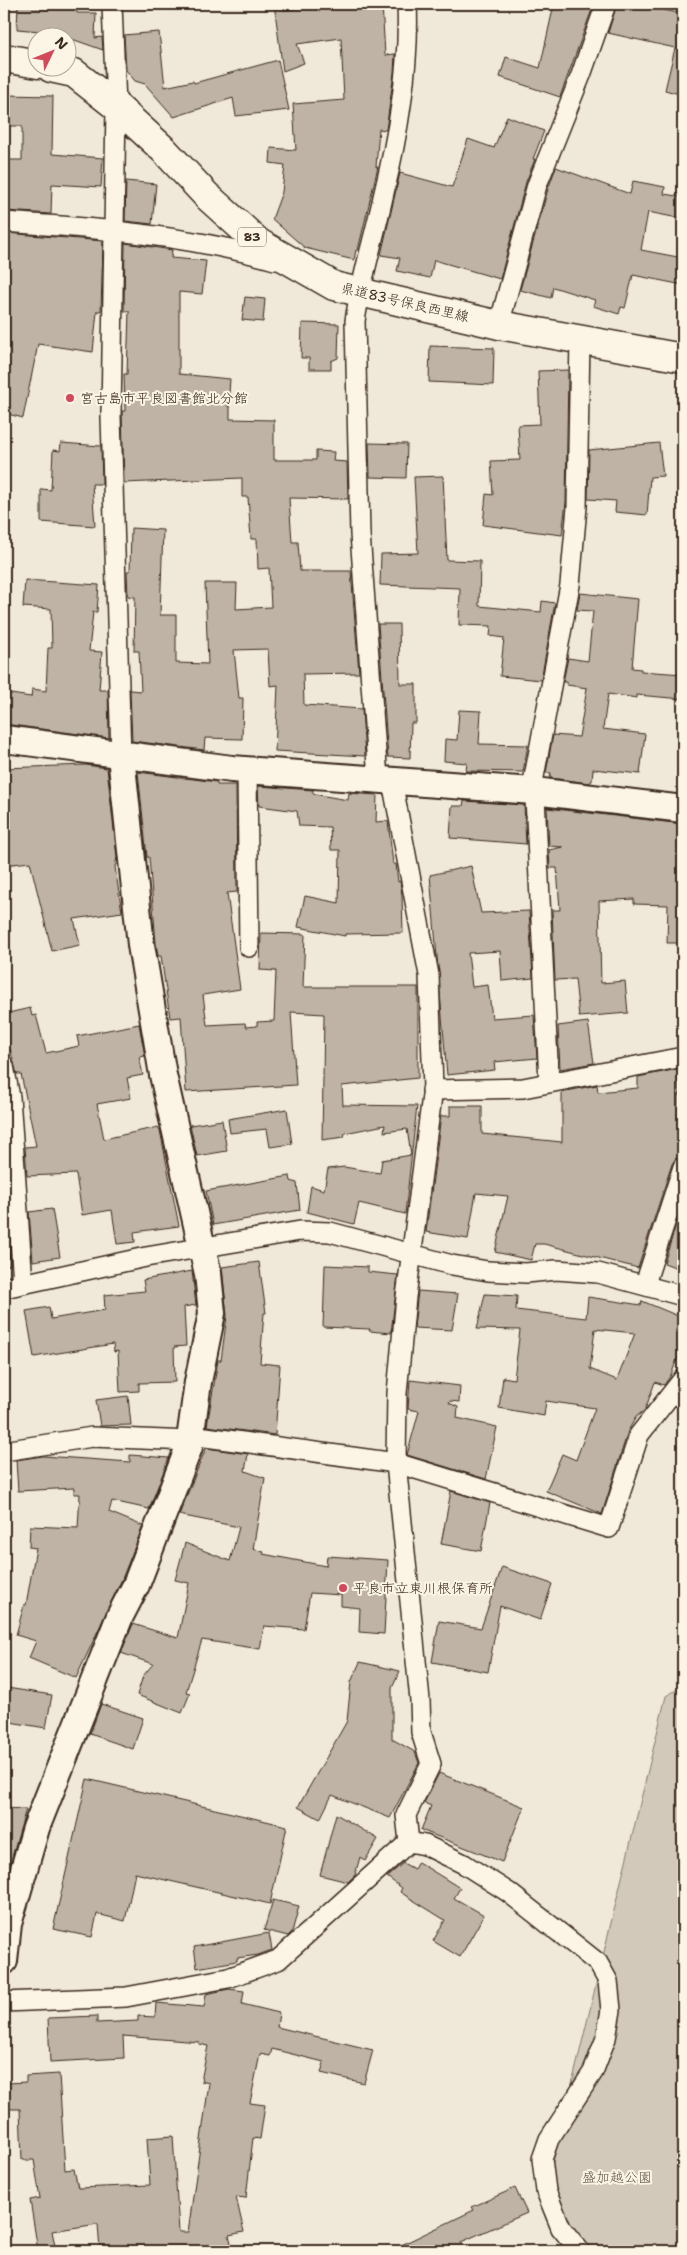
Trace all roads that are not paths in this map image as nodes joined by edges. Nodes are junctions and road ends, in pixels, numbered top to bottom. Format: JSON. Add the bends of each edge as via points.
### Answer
{"nodes":[{"id":1,"x":112,"y":4,"type":"edge"},
{"id":2,"x":407,"y":4,"type":"edge"},
{"id":3,"x":606,"y":4,"type":"edge"},
{"id":4,"x":4,"y":58,"type":"edge"},
{"id":5,"x":28,"y":62,"type":"edge"},
{"id":6,"x":78,"y":76,"type":"edge"},
{"id":7,"x":116,"y":106,"type":"junction"},
{"id":8,"x":4,"y":210,"type":"edge"},
{"id":9,"x":4,"y":223,"type":"edge"},
{"id":10,"x":114,"y":229,"type":"junction"},
{"id":11,"x":302,"y":268,"type":"junction"},
{"id":12,"x":359,"y":293,"type":"junction"},
{"id":13,"x":499,"y":325,"type":"junction"},
{"id":14,"x":580,"y":339,"type":"junction"},
{"id":15,"x":683,"y":358,"type":"edge"},
{"id":16,"x":4,"y":739,"type":"edge"},
{"id":17,"x":120,"y":756,"type":"junction"},
{"id":18,"x":248,"y":770,"type":"junction"},
{"id":19,"x":385,"y":780,"type":"junction"},
{"id":20,"x":534,"y":790,"type":"junction"},
{"id":21,"x":683,"y":809,"type":"edge"},
{"id":22,"x":249,"y":947,"type":"dead end"},
{"id":23,"x":683,"y":1057,"type":"edge"},
{"id":24,"x":4,"y":1066,"type":"edge"},
{"id":25,"x":549,"y":1082,"type":"junction"},
{"id":26,"x":432,"y":1090,"type":"junction"},
{"id":27,"x":683,"y":1167,"type":"edge"},
{"id":28,"x":201,"y":1247,"type":"junction"},
{"id":29,"x":411,"y":1253,"type":"junction"},
{"id":30,"x":23,"y":1283,"type":"junction"},
{"id":31,"x":645,"y":1284,"type":"junction"},
{"id":32,"x":4,"y":1288,"type":"edge"},
{"id":33,"x":683,"y":1296,"type":"edge"},
{"id":34,"x":683,"y":1379,"type":"edge"},
{"id":35,"x":190,"y":1438,"type":"junction"},
{"id":36,"x":4,"y":1451,"type":"edge"},
{"id":37,"x":396,"y":1463,"type":"junction"},
{"id":38,"x":409,"y":1842,"type":"junction"},
{"id":39,"x":4,"y":1961,"type":"edge"},
{"id":40,"x":4,"y":2002,"type":"edge"},
{"id":41,"x":580,"y":2251,"type":"edge"}],
"edges":[{"from":1,"to":7,"type":"street"},
{"from":2,"to":12,"type":"street","via":[[408,32],[400,107],[384,196]]},
{"from":3,"to":13,"type":"street","via":[[537,185]]},
{"from":4,"to":5,"type":"main road"},
{"from":6,"to":7,"type":"main road","name":"県道83号保良西里線","number":"83"},
{"from":7,"to":10,"type":"street"},
{"from":7,"to":11,"type":"main road","name":"県道83号保良西里線","number":"83","via":[[164,150],[206,196],[259,243]]},
{"from":8,"to":9,"type":"street"},
{"from":9,"to":10,"type":"street"},
{"from":10,"to":11,"type":"street","via":[[198,242]]},
{"from":10,"to":17,"type":"street","via":[[111,416]]},
{"from":11,"to":12,"type":"main road","name":"県道83号保良西里線","number":"83","via":[[334,286]]},
{"from":12,"to":13,"type":"main road","name":"県道83号保良西里線","number":"83"},
{"from":12,"to":19,"type":"street","via":[[355,321],[360,534]]},
{"from":13,"to":14,"type":"main road","name":"県道83号保良西里線","number":"83"},
{"from":14,"to":15,"type":"main road","name":"県道83号保良西里線","number":"83"},
{"from":14,"to":20,"type":"street","via":[[577,507],[570,585]]},
{"from":16,"to":17,"type":"street"},
{"from":17,"to":18,"type":"street"},
{"from":17,"to":28,"type":"street","via":[[142,945],[163,1075]]},
{"from":18,"to":19,"type":"street"},
{"from":18,"to":22,"type":"street"},
{"from":19,"to":20,"type":"street"},
{"from":19,"to":26,"type":"street","via":[[428,975]]},
{"from":20,"to":21,"type":"street"},
{"from":20,"to":25,"type":"street"},
{"from":23,"to":25,"type":"street"},
{"from":24,"to":30,"type":"street","via":[[10,1097]]},
{"from":25,"to":26,"type":"street","via":[[523,1088]]},
{"from":26,"to":29,"type":"street"},
{"from":27,"to":31,"type":"street"},
{"from":28,"to":29,"type":"street","via":[[300,1230],[330,1232]]},
{"from":28,"to":30,"type":"street"},
{"from":28,"to":35,"type":"street","via":[[212,1313]]},
{"from":29,"to":31,"type":"street","via":[[488,1271],[598,1273]]},
{"from":29,"to":37,"type":"street","via":[[397,1393]]},
{"from":30,"to":32,"type":"street"},
{"from":31,"to":33,"type":"street"},
{"from":34,"to":37,"type":"street","via":[[639,1435],[608,1528]]},
{"from":35,"to":36,"type":"street","via":[[92,1437]]},
{"from":35,"to":37,"type":"street"},
{"from":35,"to":39,"type":"street","via":[[136,1585],[120,1616],[36,1828],[8,1924]]},
{"from":37,"to":38,"type":"street","via":[[421,1732],[431,1764],[406,1815]]},
{"from":38,"to":40,"type":"street","via":[[278,1960],[263,1966],[228,1978],[126,1997]]},
{"from":38,"to":41,"type":"street","via":[[425,1845],[464,1864],[508,1892],[598,1963],[608,1981],[610,2010],[606,2038],[593,2072],[549,2139],[542,2159],[546,2191],[561,2228]]}]}
